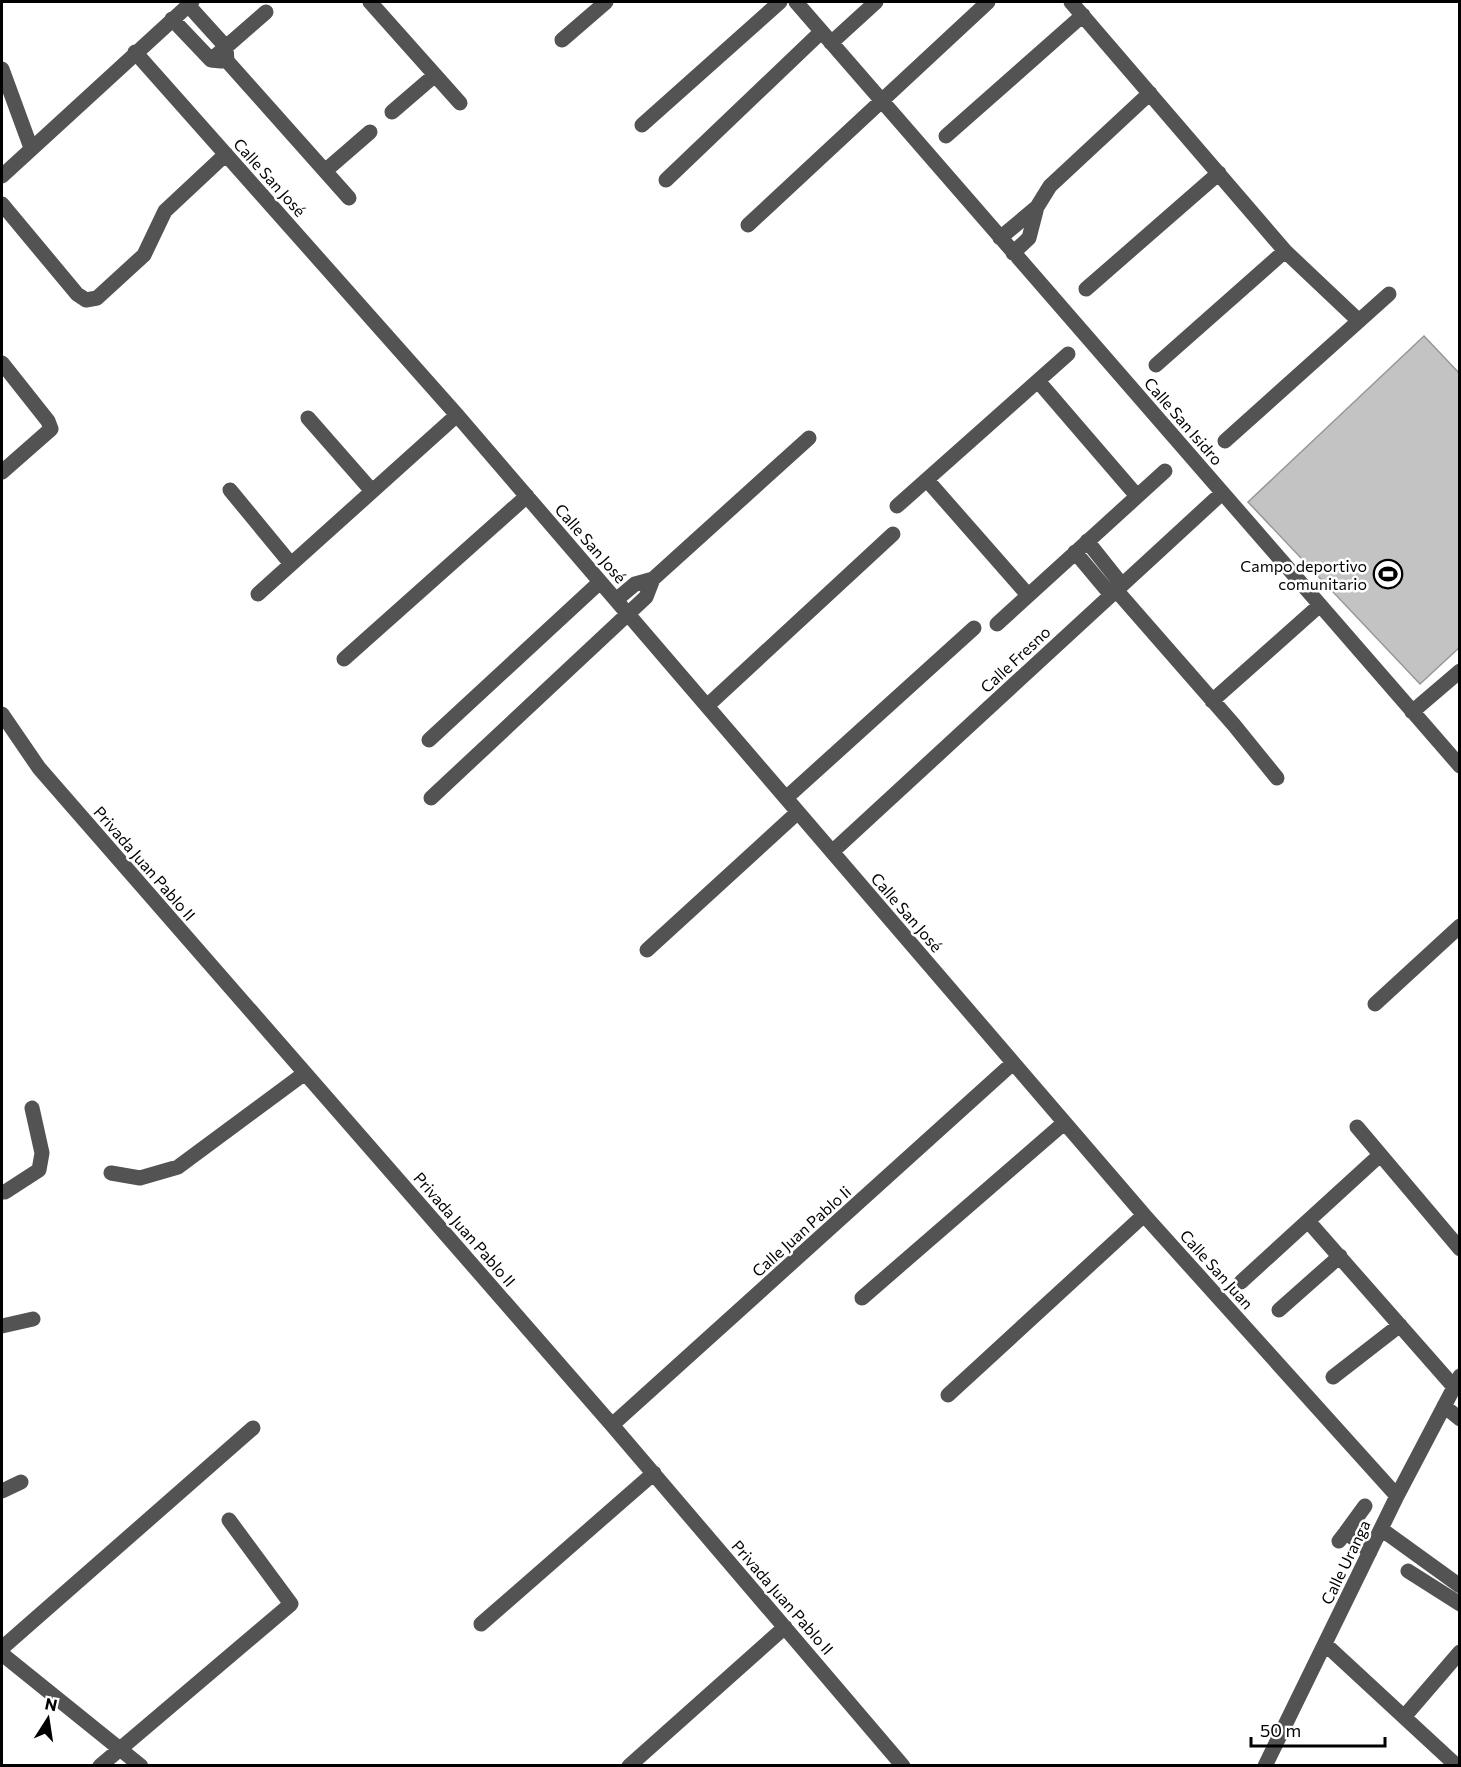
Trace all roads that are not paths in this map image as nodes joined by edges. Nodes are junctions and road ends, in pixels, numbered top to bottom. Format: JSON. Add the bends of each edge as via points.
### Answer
{"nodes":[{"id":1,"x":370,"y":2,"type":"edge"},
{"id":2,"x":606,"y":2,"type":"edge"},
{"id":3,"x":780,"y":2,"type":"edge"},
{"id":4,"x":796,"y":2,"type":"edge"},
{"id":5,"x":876,"y":2,"type":"edge"},
{"id":6,"x":988,"y":2,"type":"edge"},
{"id":7,"x":1071,"y":2,"type":"edge"},
{"id":8,"x":190,"y":3,"type":"edge"},
{"id":9,"x":266,"y":12,"type":"dead end"},
{"id":10,"x":1083,"y":15,"type":"junction"},
{"id":11,"x":172,"y":19,"type":"junction"},
{"id":12,"x":826,"y":37,"type":"junction"},
{"id":13,"x":562,"y":40,"type":"dead end"},
{"id":14,"x":135,"y":52,"type":"junction"},
{"id":15,"x":226,"y":54,"type":"junction"},
{"id":16,"x":2,"y":69,"type":"edge"},
{"id":17,"x":435,"y":75,"type":"junction"},
{"id":18,"x":1150,"y":93,"type":"junction"},
{"id":19,"x":880,"y":101,"type":"junction"},
{"id":20,"x":460,"y":103,"type":"dead end"},
{"id":21,"x":392,"y":112,"type":"dead end"},
{"id":22,"x":642,"y":125,"type":"dead end"},
{"id":23,"x":370,"y":132,"type":"dead end"},
{"id":24,"x":946,"y":136,"type":"dead end"},
{"id":25,"x":31,"y":148,"type":"junction"},
{"id":26,"x":226,"y":154,"type":"junction"},
{"id":27,"x":325,"y":171,"type":"junction"},
{"id":28,"x":1219,"y":173,"type":"junction"},
{"id":29,"x":2,"y":176,"type":"edge"},
{"id":30,"x":666,"y":180,"type":"dead end"},
{"id":31,"x":349,"y":198,"type":"dead end"},
{"id":32,"x":2,"y":204,"type":"edge"},
{"id":33,"x":1037,"y":207,"type":"junction"},
{"id":34,"x":748,"y":225,"type":"dead end"},
{"id":35,"x":1000,"y":238,"type":"junction"},
{"id":36,"x":1285,"y":251,"type":"junction"},
{"id":37,"x":1013,"y":253,"type":"junction"},
{"id":38,"x":1086,"y":289,"type":"dead end"},
{"id":39,"x":1389,"y":294,"type":"dead end"},
{"id":40,"x":1359,"y":321,"type":"junction"},
{"id":41,"x":1068,"y":354,"type":"dead end"},
{"id":42,"x":2,"y":363,"type":"edge"},
{"id":43,"x":1156,"y":365,"type":"dead end"},
{"id":44,"x":1038,"y":381,"type":"junction"},
{"id":45,"x":457,"y":416,"type":"junction"},
{"id":46,"x":308,"y":418,"type":"dead end"},
{"id":47,"x":809,"y":438,"type":"dead end"},
{"id":48,"x":1225,"y":441,"type":"dead end"},
{"id":49,"x":1165,"y":471,"type":"dead end"},
{"id":50,"x":2,"y":472,"type":"edge"},
{"id":51,"x":927,"y":480,"type":"junction"},
{"id":52,"x":230,"y":490,"type":"dead end"},
{"id":53,"x":372,"y":491,"type":"junction"},
{"id":54,"x":1222,"y":493,"type":"junction"},
{"id":55,"x":527,"y":496,"type":"junction"},
{"id":56,"x":1137,"y":496,"type":"junction"},
{"id":57,"x":897,"y":506,"type":"dead end"},
{"id":58,"x":893,"y":534,"type":"dead end"},
{"id":59,"x":1087,"y":541,"type":"junction"},
{"id":60,"x":1075,"y":552,"type":"junction"},
{"id":61,"x":291,"y":564,"type":"junction"},
{"id":62,"x":653,"y":579,"type":"junction"},
{"id":63,"x":600,"y":582,"type":"junction"},
{"id":64,"x":1116,"y":590,"type":"junction"},
{"id":65,"x":258,"y":594,"type":"dead end"},
{"id":66,"x":1028,"y":595,"type":"junction"},
{"id":67,"x":616,"y":600,"type":"junction"},
{"id":68,"x":1320,"y":605,"type":"junction"},
{"id":69,"x":628,"y":614,"type":"junction"},
{"id":70,"x":997,"y":624,"type":"dead end"},
{"id":71,"x":974,"y":628,"type":"dead end"},
{"id":72,"x":344,"y":659,"type":"dead end"},
{"id":73,"x":1460,"y":671,"type":"edge"},
{"id":74,"x":1212,"y":701,"type":"junction"},
{"id":75,"x":707,"y":706,"type":"junction"},
{"id":76,"x":1412,"y":712,"type":"junction"},
{"id":77,"x":2,"y":714,"type":"edge"},
{"id":78,"x":429,"y":740,"type":"dead end"},
{"id":79,"x":1460,"y":766,"type":"edge"},
{"id":80,"x":1277,"y":778,"type":"dead end"},
{"id":81,"x":431,"y":798,"type":"dead end"},
{"id":82,"x":786,"y":798,"type":"junction"},
{"id":83,"x":798,"y":812,"type":"junction"},
{"id":84,"x":832,"y":852,"type":"junction"},
{"id":85,"x":1460,"y":926,"type":"edge"},
{"id":86,"x":647,"y":950,"type":"dead end"},
{"id":87,"x":1375,"y":1004,"type":"dead end"},
{"id":88,"x":1014,"y":1063,"type":"junction"},
{"id":89,"x":305,"y":1073,"type":"junction"},
{"id":90,"x":32,"y":1108,"type":"dead end"},
{"id":91,"x":1064,"y":1123,"type":"junction"},
{"id":92,"x":1357,"y":1127,"type":"dead end"},
{"id":93,"x":1380,"y":1155,"type":"junction"},
{"id":94,"x":111,"y":1173,"type":"dead end"},
{"id":95,"x":2,"y":1192,"type":"edge"},
{"id":96,"x":1144,"y":1215,"type":"junction"},
{"id":97,"x":1308,"y":1221,"type":"junction"},
{"id":98,"x":1460,"y":1249,"type":"edge"},
{"id":99,"x":1340,"y":1257,"type":"junction"},
{"id":100,"x":1241,"y":1282,"type":"dead end"},
{"id":101,"x":862,"y":1298,"type":"dead end"},
{"id":102,"x":1279,"y":1310,"type":"dead end"},
{"id":103,"x":33,"y":1319,"type":"dead end"},
{"id":104,"x":1400,"y":1325,"type":"junction"},
{"id":105,"x":2,"y":1326,"type":"edge"},
{"id":106,"x":1333,"y":1377,"type":"dead end"},
{"id":107,"x":1457,"y":1382,"type":"edge"},
{"id":108,"x":948,"y":1395,"type":"dead end"},
{"id":109,"x":1444,"y":1406,"type":"junction"},
{"id":110,"x":1460,"y":1419,"type":"edge"},
{"id":111,"x":612,"y":1425,"type":"junction"},
{"id":112,"x":253,"y":1428,"type":"dead end"},
{"id":113,"x":654,"y":1473,"type":"junction"},
{"id":114,"x":21,"y":1482,"type":"dead end"},
{"id":115,"x":2,"y":1491,"type":"edge"},
{"id":116,"x":1397,"y":1496,"type":"junction"},
{"id":117,"x":1365,"y":1506,"type":"dead end"},
{"id":118,"x":229,"y":1520,"type":"dead end"},
{"id":119,"x":1381,"y":1529,"type":"junction"},
{"id":120,"x":1370,"y":1552,"type":"junction"},
{"id":121,"x":1408,"y":1571,"type":"dead end"},
{"id":122,"x":1460,"y":1586,"type":"edge"},
{"id":123,"x":1460,"y":1604,"type":"edge"},
{"id":124,"x":481,"y":1624,"type":"dead end"},
{"id":125,"x":785,"y":1627,"type":"junction"},
{"id":126,"x":1324,"y":1644,"type":"junction"},
{"id":127,"x":2,"y":1648,"type":"edge"},
{"id":128,"x":1460,"y":1652,"type":"edge"},
{"id":129,"x":2,"y":1654,"type":"edge"},
{"id":130,"x":1404,"y":1717,"type":"junction"},
{"id":131,"x":119,"y":1749,"type":"junction"},
{"id":132,"x":100,"y":1766,"type":"edge"},
{"id":133,"x":141,"y":1766,"type":"edge"},
{"id":134,"x":629,"y":1766,"type":"edge"},
{"id":135,"x":903,"y":1766,"type":"edge"},
{"id":136,"x":1265,"y":1766,"type":"edge"},
{"id":137,"x":1457,"y":1766,"type":"edge"}],
"edges":[{"from":1,"to":17,"type":"street"},
{"from":2,"to":13,"type":"street"},
{"from":3,"to":22,"type":"street"},
{"from":4,"to":12,"type":"street","name":"Calle San Isidro"},
{"from":5,"to":12,"type":"street"},
{"from":6,"to":19,"type":"street"},
{"from":7,"to":10,"type":"street"},
{"from":8,"to":11,"type":"street"},
{"from":8,"to":15,"type":"street"},
{"from":9,"to":15,"type":"street"},
{"from":10,"to":18,"type":"street"},
{"from":10,"to":24,"type":"street"},
{"from":11,"to":14,"type":"street"},
{"from":11,"to":15,"type":"street","via":[[211,60]]},
{"from":12,"to":19,"type":"street","name":"Calle San Isidro"},
{"from":12,"to":30,"type":"street"},
{"from":14,"to":25,"type":"street"},
{"from":14,"to":26,"type":"street","name":"Calle San José"},
{"from":15,"to":27,"type":"street"},
{"from":16,"to":25,"type":"street"},
{"from":17,"to":20,"type":"street"},
{"from":17,"to":21,"type":"street"},
{"from":18,"to":28,"type":"street"},
{"from":18,"to":33,"type":"street","via":[[1050,186]]},
{"from":19,"to":34,"type":"street"},
{"from":19,"to":35,"type":"street","name":"Calle San Isidro"},
{"from":23,"to":27,"type":"street"},
{"from":25,"to":29,"type":"street"},
{"from":26,"to":32,"type":"street","via":[[165,211],[144,255],[97,298],[86,300],[77,294]]},
{"from":26,"to":45,"type":"street","name":"Calle San José"},
{"from":27,"to":31,"type":"street"},
{"from":28,"to":36,"type":"street"},
{"from":28,"to":38,"type":"street"},
{"from":33,"to":35,"type":"street"},
{"from":33,"to":37,"type":"street","via":[[1029,238]]},
{"from":35,"to":37,"type":"street","name":"Calle San Isidro"},
{"from":36,"to":40,"type":"street"},
{"from":36,"to":43,"type":"street"},
{"from":37,"to":54,"type":"street","name":"Calle San Isidro"},
{"from":39,"to":40,"type":"street"},
{"from":40,"to":48,"type":"street"},
{"from":41,"to":44,"type":"street"},
{"from":42,"to":50,"type":"street","via":[[51,429]]},
{"from":44,"to":51,"type":"street"},
{"from":44,"to":56,"type":"street"},
{"from":45,"to":53,"type":"street"},
{"from":45,"to":55,"type":"street","name":"Calle San José"},
{"from":46,"to":53,"type":"street"},
{"from":47,"to":62,"type":"street"},
{"from":49,"to":56,"type":"street"},
{"from":51,"to":57,"type":"street"},
{"from":51,"to":66,"type":"street"},
{"from":52,"to":61,"type":"street"},
{"from":53,"to":61,"type":"street"},
{"from":54,"to":64,"type":"street","name":"Calle Fresno"},
{"from":54,"to":68,"type":"street","name":"Calle San Isidro"},
{"from":55,"to":63,"type":"street","name":"Calle San José"},
{"from":55,"to":72,"type":"street"},
{"from":56,"to":59,"type":"street"},
{"from":58,"to":75,"type":"street"},
{"from":59,"to":60,"type":"street"},
{"from":59,"to":64,"type":"street"},
{"from":60,"to":64,"type":"street"},
{"from":60,"to":66,"type":"street"},
{"from":61,"to":65,"type":"street"},
{"from":62,"to":67,"type":"street","via":[[635,584]]},
{"from":62,"to":69,"type":"street","via":[[646,597]]},
{"from":63,"to":67,"type":"street","name":"Calle San José"},
{"from":63,"to":78,"type":"street"},
{"from":64,"to":74,"type":"street"},
{"from":64,"to":84,"type":"street","name":"Calle Fresno"},
{"from":66,"to":70,"type":"street"},
{"from":67,"to":69,"type":"street","name":"Calle San José"},
{"from":68,"to":74,"type":"street"},
{"from":68,"to":76,"type":"street","name":"Calle San Isidro"},
{"from":69,"to":75,"type":"street","name":"Calle San José"},
{"from":69,"to":81,"type":"street"},
{"from":71,"to":82,"type":"street"},
{"from":73,"to":76,"type":"street"},
{"from":74,"to":80,"type":"street"},
{"from":75,"to":82,"type":"street","name":"Calle San José"},
{"from":76,"to":79,"type":"street","name":"Calle San Isidro"},
{"from":77,"to":89,"type":"street","name":"Privada Juan Pablo II","via":[[39,768]]},
{"from":82,"to":83,"type":"street","name":"Calle San José"},
{"from":83,"to":84,"type":"street","name":"Calle San José"},
{"from":83,"to":86,"type":"street"},
{"from":84,"to":88,"type":"street","name":"Calle San José"},
{"from":85,"to":87,"type":"street"},
{"from":88,"to":91,"type":"street","name":"Calle San Juan"},
{"from":88,"to":111,"type":"street","name":"Calle Juan Pablo Ii"},
{"from":89,"to":94,"type":"street","via":[[178,1167],[140,1178]]},
{"from":89,"to":111,"type":"street","name":"Privada Juan Pablo II"},
{"from":90,"to":95,"type":"street","via":[[42,1153],[39,1170]]},
{"from":91,"to":96,"type":"street","name":"Calle San Juan"},
{"from":91,"to":101,"type":"street"},
{"from":92,"to":93,"type":"street"},
{"from":93,"to":97,"type":"street"},
{"from":93,"to":98,"type":"street"},
{"from":96,"to":108,"type":"street"},
{"from":96,"to":116,"type":"street","name":"Calle San Juan"},
{"from":97,"to":99,"type":"street"},
{"from":97,"to":100,"type":"street"},
{"from":99,"to":102,"type":"street"},
{"from":99,"to":104,"type":"street"},
{"from":103,"to":105,"type":"street"},
{"from":104,"to":106,"type":"street"},
{"from":104,"to":107,"type":"street"},
{"from":107,"to":109,"type":"street","name":"Calle Uranga"},
{"from":109,"to":110,"type":"street"},
{"from":109,"to":116,"type":"street","name":"Calle Uranga"},
{"from":111,"to":113,"type":"street","name":"Privada Juan Pablo II"},
{"from":112,"to":127,"type":"street"},
{"from":113,"to":124,"type":"street"},
{"from":113,"to":125,"type":"street","name":"Privada Juan Pablo II"},
{"from":114,"to":115,"type":"street"},
{"from":116,"to":119,"type":"street","name":"Calle Uranga"},
{"from":117,"to":120,"type":"street","via":[[1343,1536]]},
{"from":118,"to":131,"type":"street","via":[[291,1604]]},
{"from":119,"to":120,"type":"street","name":"Calle Uranga"},
{"from":119,"to":122,"type":"street"},
{"from":120,"to":126,"type":"street","name":"Calle Uranga"},
{"from":121,"to":123,"type":"street"},
{"from":125,"to":134,"type":"street"},
{"from":125,"to":135,"type":"street","name":"Privada Juan Pablo II"},
{"from":126,"to":130,"type":"street"},
{"from":126,"to":136,"type":"street","name":"Calle Uranga"},
{"from":128,"to":130,"type":"street"},
{"from":129,"to":131,"type":"street"},
{"from":130,"to":137,"type":"street"},
{"from":131,"to":132,"type":"street"},
{"from":131,"to":133,"type":"street"}]}
